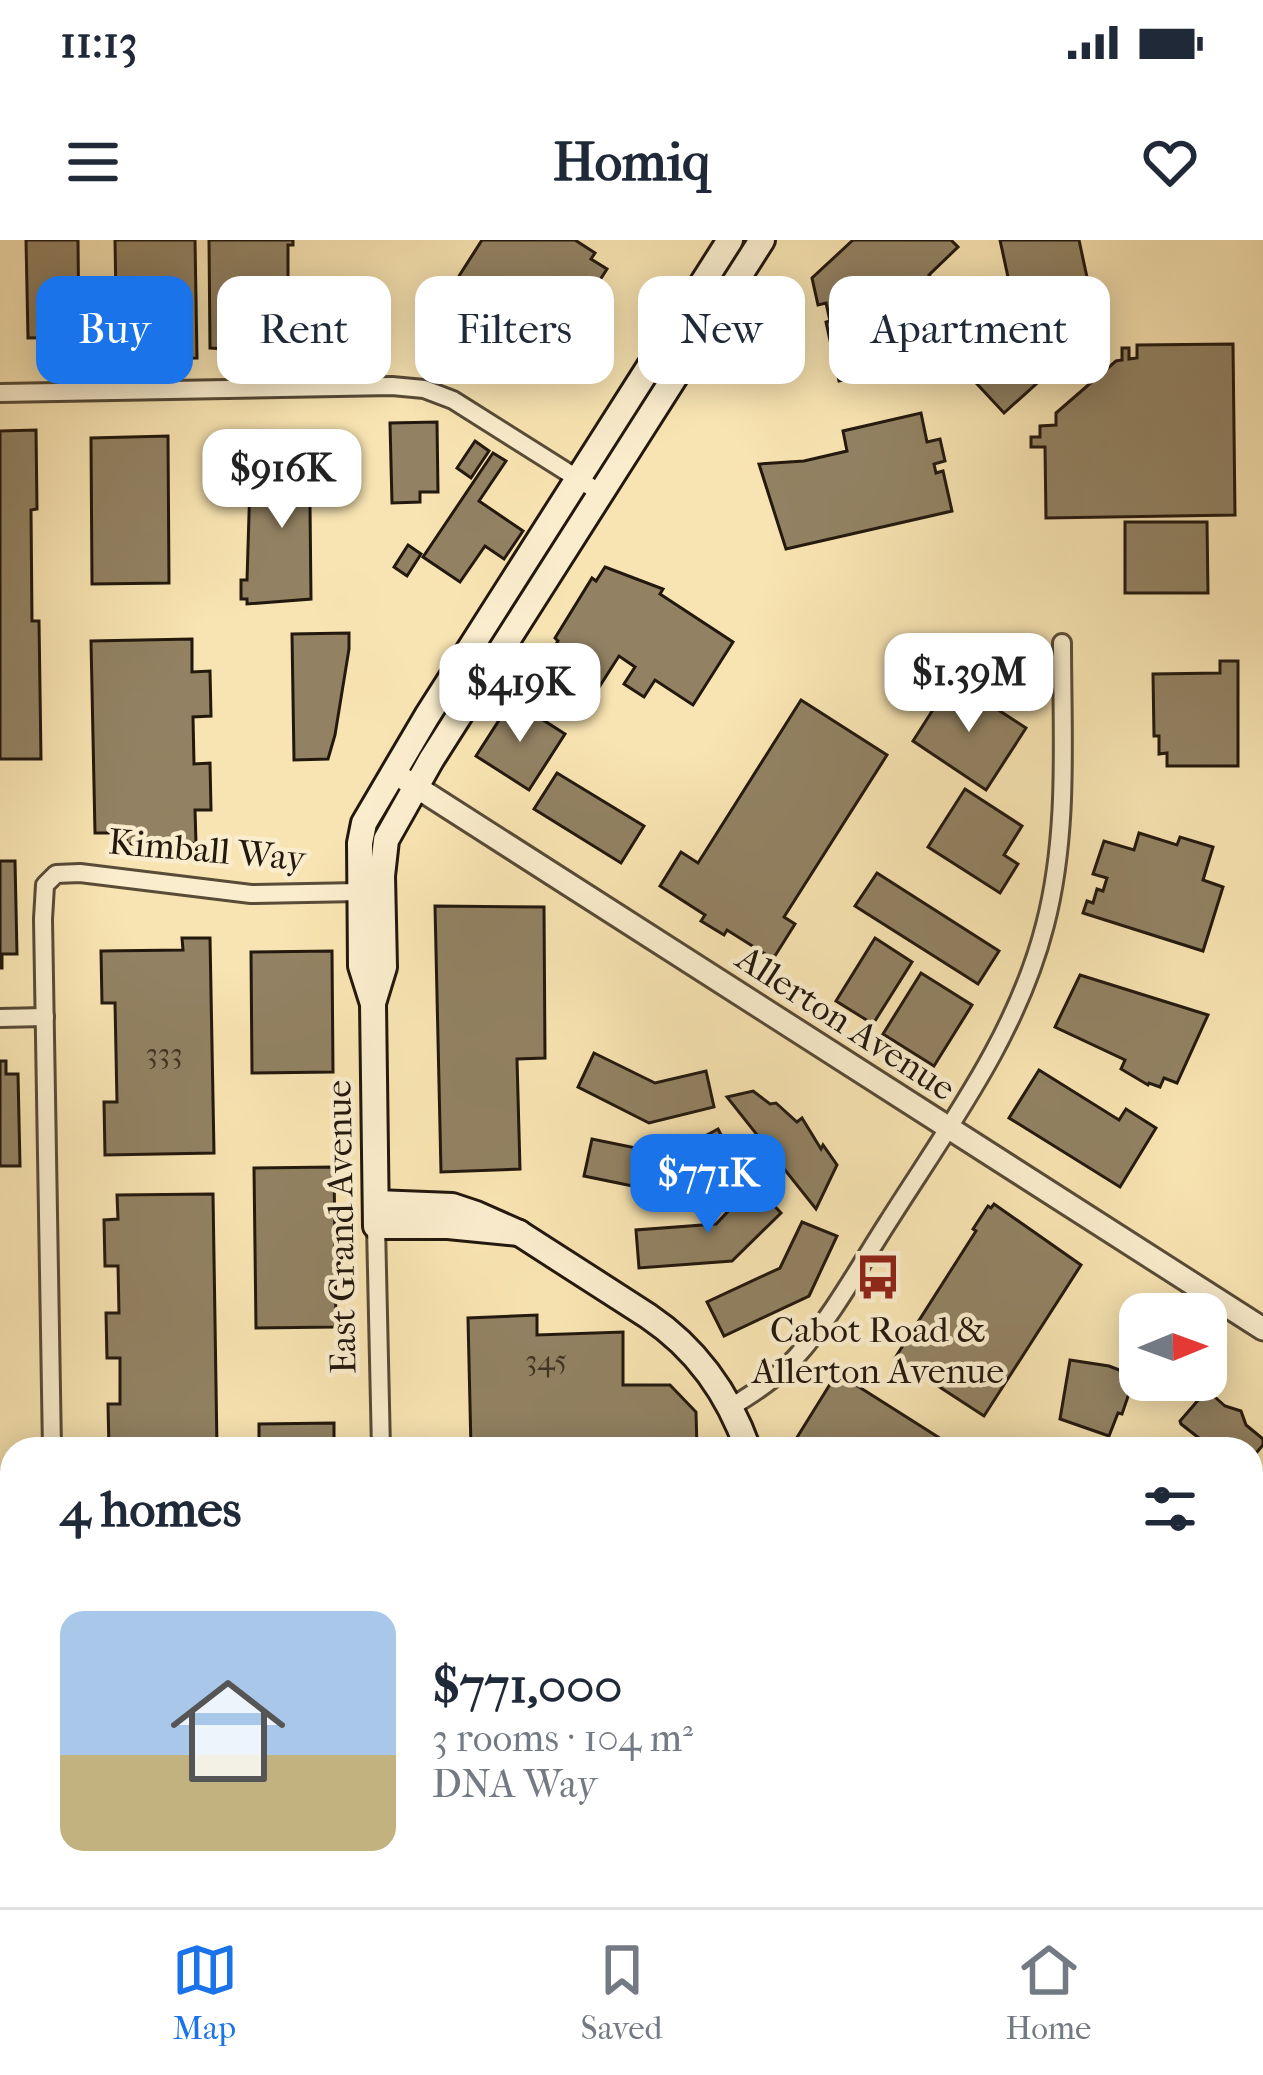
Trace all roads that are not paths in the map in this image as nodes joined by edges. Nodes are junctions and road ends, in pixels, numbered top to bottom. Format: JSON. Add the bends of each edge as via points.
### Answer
{"nodes":[{"id":1,"x":730,"y":240,"type":"edge"},
{"id":2,"x":762,"y":240,"type":"edge"},
{"id":3,"x":0,"y":393,"type":"edge"},
{"id":4,"x":577,"y":480,"type":"junction"},
{"id":5,"x":602,"y":494,"type":"junction"},
{"id":6,"x":1062,"y":643,"type":"dead end"},
{"id":7,"x":393,"y":772,"type":"junction"},
{"id":8,"x":416,"y":786,"type":"junction"},
{"id":9,"x":360,"y":892,"type":"junction"},
{"id":10,"x":373,"y":1004,"type":"junction"},
{"id":11,"x":45,"y":1017,"type":"junction"},
{"id":12,"x":0,"y":1018,"type":"edge"},
{"id":13,"x":947,"y":1128,"type":"junction"},
{"id":14,"x":376,"y":1214,"type":"junction"},
{"id":15,"x":1263,"y":1329,"type":"edge"},
{"id":16,"x":731,"y":1408,"type":"junction"},
{"id":17,"x":52,"y":1437,"type":"edge"},
{"id":18,"x":382,"y":1437,"type":"edge"},
{"id":19,"x":743,"y":1437,"type":"edge"}],
"edges":[{"from":1,"to":4,"type":"main road","name":"East Grand Avenue"},
{"from":2,"to":5,"type":"main road","name":"East Grand Avenue"},
{"from":3,"to":4,"type":"street","via":[[424,389]]},
{"from":4,"to":5,"type":"street"},
{"from":4,"to":7,"type":"main road","name":"East Grand Avenue"},
{"from":5,"to":8,"type":"main road","name":"East Grand Avenue"},
{"from":6,"to":13,"type":"street","via":[[1062,814],[1045,925],[1011,1019]]},
{"from":7,"to":8,"type":"street","name":"Allerton Avenue"},
{"from":7,"to":9,"type":"main road","name":"East Grand Avenue","via":[[362,832]]},
{"from":8,"to":10,"type":"main road","name":"East Grand Avenue","via":[[384,851],[384,967]]},
{"from":8,"to":13,"type":"street","name":"Allerton Avenue"},
{"from":9,"to":10,"type":"main road","name":"East Grand Avenue","via":[[361,966]]},
{"from":9,"to":11,"type":"street","name":"Kimball Way","via":[[254,894],[56,874],[43,904]]},
{"from":10,"to":14,"type":"main road","name":"East Grand Avenue"},
{"from":11,"to":12,"type":"street"},
{"from":11,"to":17,"type":"street"},
{"from":13,"to":15,"type":"street","name":"Allerton Avenue"},
{"from":13,"to":16,"type":"street","via":[[809,1342]]},
{"from":14,"to":16,"type":"main road","via":[[519,1233],[668,1329],[704,1364]]},
{"from":14,"to":18,"type":"street","name":"East Grand Avenue"},
{"from":16,"to":19,"type":"main road"}]}
